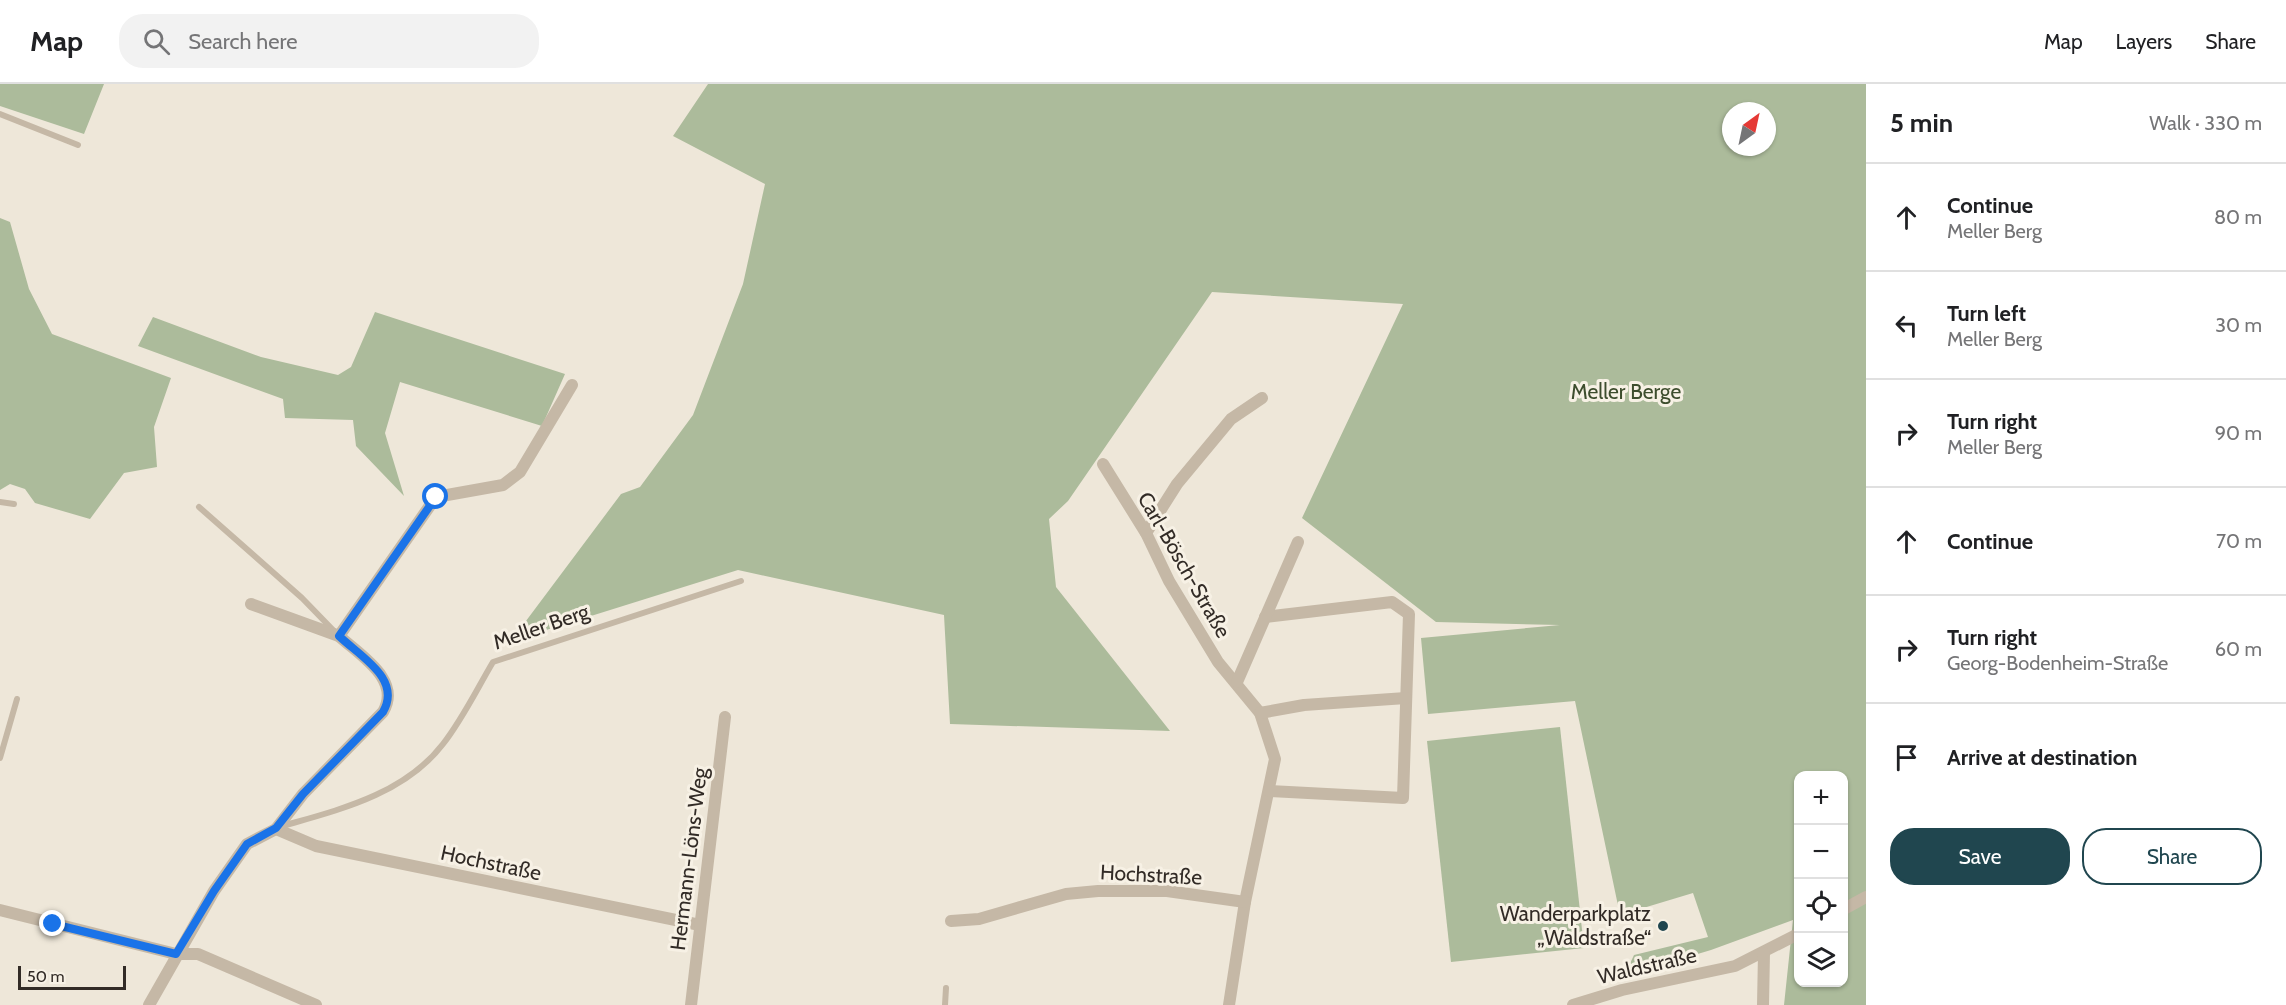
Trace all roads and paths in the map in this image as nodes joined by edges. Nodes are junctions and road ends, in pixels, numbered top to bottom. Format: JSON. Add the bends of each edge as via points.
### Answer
{"nodes":[{"id":1,"x":0,"y":114,"type":"edge"},
{"id":2,"x":78,"y":145,"type":"dead end"},
{"id":3,"x":572,"y":385,"type":"dead end"},
{"id":4,"x":1262,"y":399,"type":"dead end"},
{"id":5,"x":1103,"y":464,"type":"dead end"},
{"id":6,"x":0,"y":502,"type":"edge"},
{"id":7,"x":14,"y":504,"type":"dead end"},
{"id":8,"x":199,"y":507,"type":"dead end"},
{"id":9,"x":1146,"y":533,"type":"junction"},
{"id":10,"x":1298,"y":542,"type":"dead end"},
{"id":11,"x":741,"y":581,"type":"dead end"},
{"id":12,"x":251,"y":604,"type":"dead end"},
{"id":13,"x":1264,"y":617,"type":"junction"},
{"id":14,"x":339,"y":636,"type":"junction"},
{"id":15,"x":1237,"y":682,"type":"junction"},
{"id":16,"x":1406,"y":698,"type":"junction"},
{"id":17,"x":17,"y":699,"type":"dead end"},
{"id":18,"x":1260,"y":713,"type":"junction"},
{"id":19,"x":726,"y":717,"type":"dead end"},
{"id":20,"x":2,"y":745,"type":"edge"},
{"id":21,"x":0,"y":758,"type":"edge"},
{"id":22,"x":1269,"y":791,"type":"junction"},
{"id":23,"x":276,"y":828,"type":"junction"},
{"id":24,"x":1866,"y":897,"type":"edge"},
{"id":25,"x":1245,"y":902,"type":"junction"},
{"id":26,"x":1848,"y":907,"type":"edge"},
{"id":27,"x":0,"y":910,"type":"edge"},
{"id":28,"x":951,"y":921,"type":"dead end"},
{"id":29,"x":700,"y":926,"type":"junction"},
{"id":30,"x":1794,"y":936,"type":"edge"},
{"id":31,"x":1764,"y":953,"type":"junction"},
{"id":32,"x":176,"y":954,"type":"junction"},
{"id":33,"x":946,"y":988,"type":"dead end"},
{"id":34,"x":149,"y":1005,"type":"edge"},
{"id":35,"x":316,"y":1005,"type":"edge"},
{"id":36,"x":691,"y":1005,"type":"edge"},
{"id":37,"x":945,"y":1005,"type":"edge"},
{"id":38,"x":1229,"y":1005,"type":"edge"},
{"id":39,"x":1573,"y":1005,"type":"edge"},
{"id":40,"x":1763,"y":1005,"type":"edge"}],
"edges":[{"from":1,"to":2,"type":"lane"},
{"from":3,"to":14,"type":"street","via":[[520,472],[502,485],[436,497]]},
{"from":4,"to":9,"type":"street","via":[[1230,419],[1177,484]]},
{"from":5,"to":9,"type":"street","name":"Carl-Bösch-Straße"},
{"from":6,"to":7,"type":"lane"},
{"from":8,"to":14,"type":"lane"},
{"from":9,"to":15,"type":"street","name":"Carl-Bösch-Straße","via":[[1201,636]]},
{"from":10,"to":13,"type":"street","name":"Carl-Bösch-Straße"},
{"from":11,"to":23,"type":"lane","name":"Meller Berg","via":[[493,662],[443,745],[407,779],[359,804]]},
{"from":12,"to":14,"type":"street"},
{"from":13,"to":15,"type":"street","name":"Carl-Bösch-Straße"},
{"from":13,"to":16,"type":"street","name":"Carl-Bösch-Straße","via":[[1392,602],[1409,614]]},
{"from":14,"to":23,"type":"street","via":[[386,680],[390,702]]},
{"from":15,"to":18,"type":"street","name":"Carl-Bösch-Straße"},
{"from":16,"to":18,"type":"street","via":[[1314,704]]},
{"from":16,"to":22,"type":"street","name":"Carl-Bösch-Straße","via":[[1403,798]]},
{"from":17,"to":20,"type":"lane"},
{"from":18,"to":22,"type":"street","name":"Carl-Bösch-Straße","via":[[1275,759]]},
{"from":19,"to":29,"type":"street","name":"Hermann-Löns-Weg"},
{"from":20,"to":21,"type":"lane"},
{"from":22,"to":25,"type":"street","name":"Carl-Bösch-Straße"},
{"from":23,"to":29,"type":"street","name":"Hochstraße","via":[[316,846]]},
{"from":23,"to":32,"type":"street","via":[[247,844]]},
{"from":24,"to":26,"type":"street"},
{"from":25,"to":28,"type":"street","name":"Hochstraße","via":[[1167,891],[1098,891],[1066,894],[979,920]]},
{"from":25,"to":38,"type":"street","name":"Carl-Bösch-Straße"},
{"from":27,"to":32,"type":"street"},
{"from":29,"to":36,"type":"street","name":"Hermann-Löns-Weg"},
{"from":30,"to":31,"type":"street","name":"Waldstraße"},
{"from":31,"to":39,"type":"street","name":"Waldstraße","via":[[1735,966],[1622,990]]},
{"from":31,"to":40,"type":"street"},
{"from":32,"to":34,"type":"street"},
{"from":32,"to":35,"type":"street","via":[[198,954]]},
{"from":33,"to":37,"type":"lane"}]}
